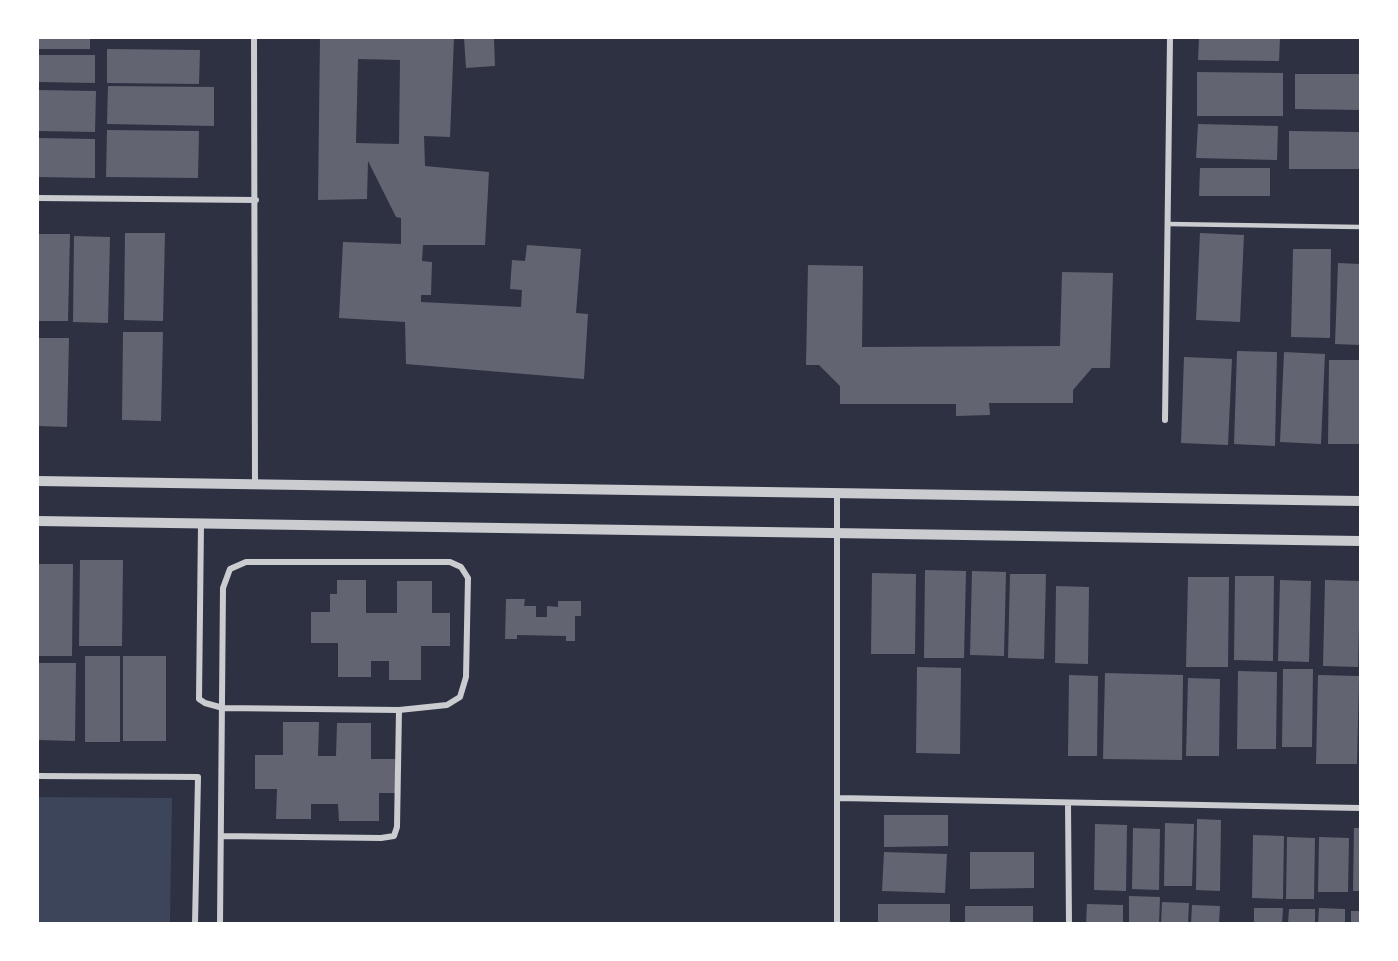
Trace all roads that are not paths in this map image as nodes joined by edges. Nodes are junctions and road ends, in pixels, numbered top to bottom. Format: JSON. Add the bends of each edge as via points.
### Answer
{"nodes":[{"id":1,"x":254,"y":38,"type":"edge"},
{"id":2,"x":1170,"y":38,"type":"edge"},
{"id":3,"x":38,"y":198,"type":"edge"},
{"id":4,"x":256,"y":200,"type":"junction"},
{"id":5,"x":1168,"y":224,"type":"junction"},
{"id":6,"x":1360,"y":226,"type":"edge"},
{"id":7,"x":1165,"y":420,"type":"dead end"},
{"id":8,"x":38,"y":481,"type":"edge"},
{"id":9,"x":255,"y":484,"type":"junction"},
{"id":10,"x":837,"y":493,"type":"junction"},
{"id":11,"x":1360,"y":501,"type":"edge"},
{"id":12,"x":38,"y":521,"type":"edge"},
{"id":13,"x":201,"y":524,"type":"junction"},
{"id":14,"x":837,"y":533,"type":"junction"},
{"id":15,"x":1360,"y":541,"type":"edge"},
{"id":16,"x":223,"y":708,"type":"junction"},
{"id":17,"x":399,"y":710,"type":"junction"},
{"id":18,"x":38,"y":776,"type":"edge"},
{"id":19,"x":838,"y":798,"type":"junction"},
{"id":20,"x":1068,"y":803,"type":"junction"},
{"id":21,"x":1360,"y":808,"type":"edge"},
{"id":22,"x":221,"y":836,"type":"junction"},
{"id":23,"x":195,"y":924,"type":"edge"},
{"id":24,"x":220,"y":924,"type":"edge"},
{"id":25,"x":837,"y":924,"type":"edge"},
{"id":26,"x":1069,"y":924,"type":"edge"}],
"edges":[{"from":1,"to":4,"type":"street"},
{"from":2,"to":5,"type":"street"},
{"from":3,"to":4,"type":"street"},
{"from":4,"to":9,"type":"street"},
{"from":5,"to":6,"type":"lane"},
{"from":5,"to":7,"type":"street"},
{"from":8,"to":9,"type":"street"},
{"from":9,"to":10,"type":"street"},
{"from":10,"to":11,"type":"street"},
{"from":10,"to":14,"type":"street"},
{"from":12,"to":13,"type":"street"},
{"from":13,"to":14,"type":"street"},
{"from":13,"to":16,"type":"street","via":[[199,699]]},
{"from":14,"to":15,"type":"street"},
{"from":14,"to":19,"type":"street"},
{"from":16,"to":17,"type":"street"},
{"from":16,"to":17,"type":"street","via":[[223,588],[230,569],[246,561],[450,562],[461,567],[468,578],[466,677],[460,697],[447,705]]},
{"from":16,"to":22,"type":"street"},
{"from":17,"to":22,"type":"street","via":[[394,836]]},
{"from":18,"to":23,"type":"street","via":[[198,777]]},
{"from":19,"to":20,"type":"street"},
{"from":19,"to":25,"type":"street"},
{"from":20,"to":21,"type":"street"},
{"from":20,"to":26,"type":"street"},
{"from":22,"to":24,"type":"street"}]}
